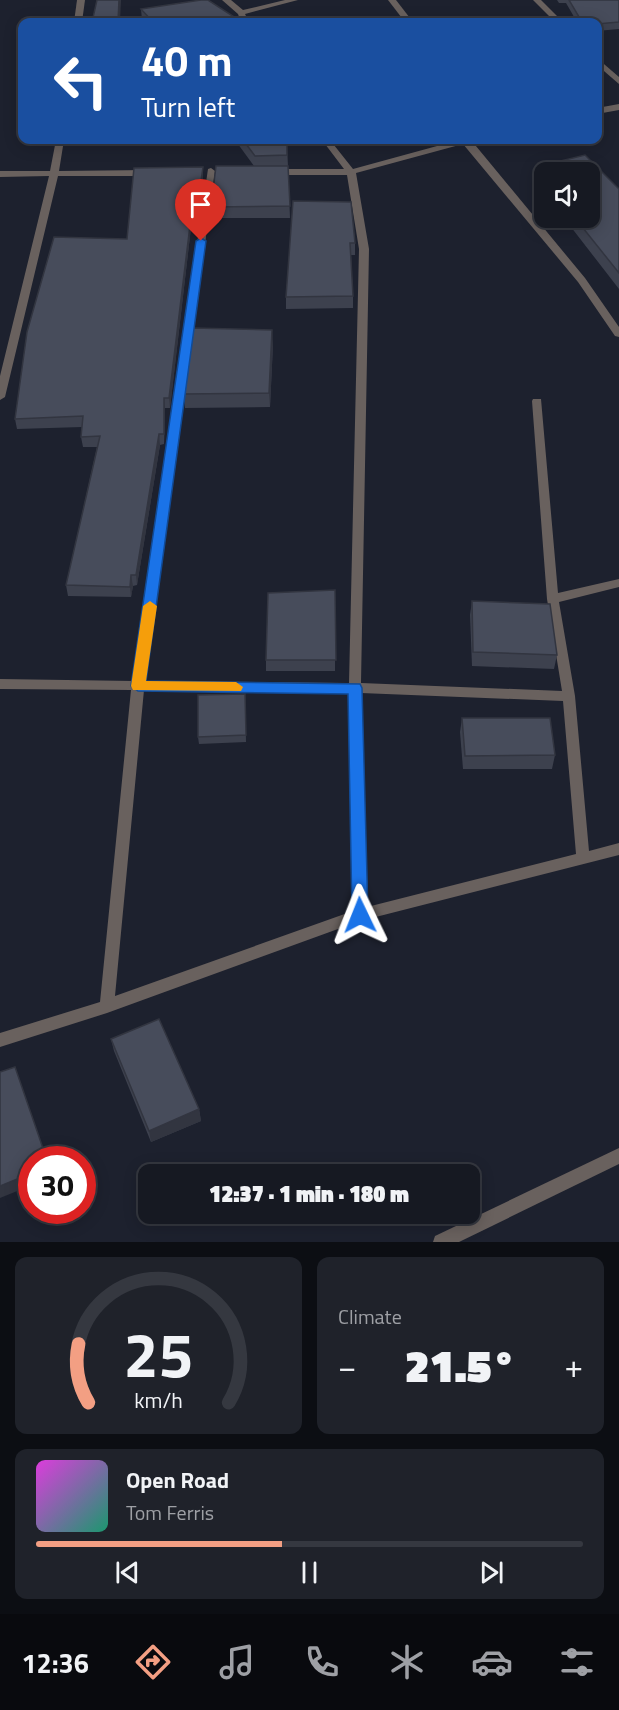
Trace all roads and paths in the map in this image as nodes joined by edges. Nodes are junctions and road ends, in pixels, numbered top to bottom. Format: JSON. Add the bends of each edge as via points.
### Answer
{"nodes":[{"id":1,"x":81,"y":0,"type":"edge"},
{"id":2,"x":226,"y":0,"type":"edge"},
{"id":3,"x":294,"y":0,"type":"edge"},
{"id":4,"x":392,"y":0,"type":"edge"},
{"id":5,"x":537,"y":0,"type":"edge"},
{"id":6,"x":241,"y":13,"type":"junction"},
{"id":7,"x":79,"y":18,"type":"edge"},
{"id":8,"x":243,"y":18,"type":"edge"},
{"id":9,"x":405,"y":18,"type":"edge"},
{"id":10,"x":556,"y":18,"type":"edge"},
{"id":11,"x":602,"y":65,"type":"edge"},
{"id":12,"x":619,"y":82,"type":"edge"},
{"id":13,"x":615,"y":107,"type":"edge"},
{"id":14,"x":619,"y":116,"type":"edge"},
{"id":15,"x":59,"y":144,"type":"edge"},
{"id":16,"x":329,"y":144,"type":"edge"},
{"id":17,"x":452,"y":144,"type":"edge"},
{"id":18,"x":469,"y":144,"type":"edge"},
{"id":19,"x":211,"y":171,"type":"dead end"},
{"id":20,"x":257,"y":172,"type":"edge"},
{"id":21,"x":351,"y":172,"type":"junction"},
{"id":22,"x":155,"y":173,"type":"edge"},
{"id":23,"x":0,"y":174,"type":"edge"},
{"id":24,"x":54,"y":175,"type":"junction"},
{"id":25,"x":619,"y":334,"type":"edge"},
{"id":26,"x":0,"y":397,"type":"edge"},
{"id":27,"x":537,"y":401,"type":"dead end"},
{"id":28,"x":619,"y":583,"type":"edge"},
{"id":29,"x":553,"y":599,"type":"junction"},
{"id":30,"x":0,"y":684,"type":"edge"},
{"id":31,"x":138,"y":686,"type":"junction"},
{"id":32,"x":355,"y":688,"type":"junction"},
{"id":33,"x":569,"y":696,"type":"junction"},
{"id":34,"x":619,"y":849,"type":"edge"},
{"id":35,"x":583,"y":859,"type":"junction"},
{"id":36,"x":360,"y":915,"type":"junction"},
{"id":37,"x":107,"y":1006,"type":"junction"},
{"id":38,"x":0,"y":1040,"type":"edge"},
{"id":39,"x":619,"y":1156,"type":"edge"},
{"id":40,"x":441,"y":1242,"type":"edge"}],
"edges":[{"from":1,"to":7,"type":"street"},
{"from":2,"to":6,"type":"street"},
{"from":3,"to":6,"type":"street"},
{"from":4,"to":9,"type":"street"},
{"from":5,"to":10,"type":"street"},
{"from":6,"to":8,"type":"street"},
{"from":11,"to":12,"type":"street"},
{"from":13,"to":14,"type":"street"},
{"from":15,"to":24,"type":"street"},
{"from":16,"to":21,"type":"street"},
{"from":17,"to":21,"type":"street"},
{"from":18,"to":25,"type":"street","via":[[582,280]]},
{"from":19,"to":31,"type":"street"},
{"from":20,"to":21,"type":"street"},
{"from":21,"to":32,"type":"street","via":[[364,249]]},
{"from":22,"to":24,"type":"street"},
{"from":23,"to":24,"type":"street"},
{"from":24,"to":26,"type":"street"},
{"from":27,"to":29,"type":"street"},
{"from":28,"to":29,"type":"street"},
{"from":29,"to":33,"type":"street"},
{"from":30,"to":31,"type":"street"},
{"from":31,"to":32,"type":"street"},
{"from":31,"to":37,"type":"street"},
{"from":32,"to":33,"type":"street"},
{"from":32,"to":36,"type":"street"},
{"from":33,"to":35,"type":"street"},
{"from":34,"to":35,"type":"street"},
{"from":35,"to":36,"type":"street"},
{"from":36,"to":37,"type":"street"},
{"from":37,"to":38,"type":"street"},
{"from":39,"to":40,"type":"street"}]}
